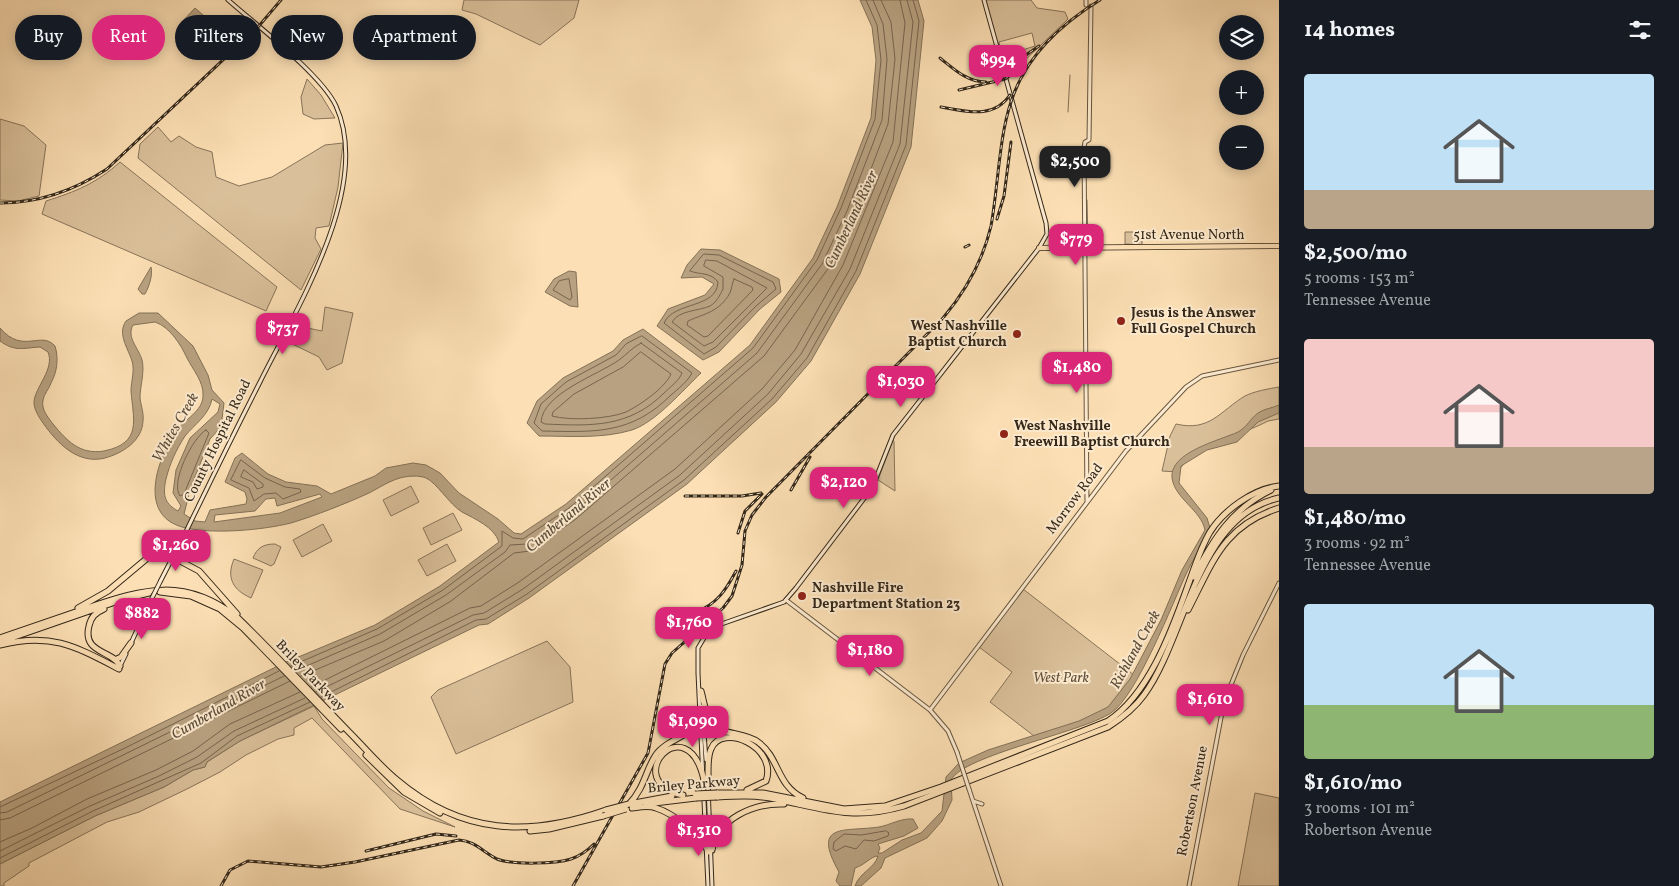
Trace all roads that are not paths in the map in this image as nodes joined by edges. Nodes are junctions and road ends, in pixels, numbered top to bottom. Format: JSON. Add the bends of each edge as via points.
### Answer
{"nodes":[{"id":1,"x":228,"y":0,"type":"edge"},
{"id":2,"x":984,"y":0,"type":"edge"},
{"id":3,"x":1090,"y":6,"type":"dead end"},
{"id":4,"x":1279,"y":246,"type":"edge"},
{"id":5,"x":1085,"y":247,"type":"junction"},
{"id":6,"x":1039,"y":248,"type":"junction"},
{"id":7,"x":1279,"y":360,"type":"edge"},
{"id":8,"x":1279,"y":488,"type":"edge"},
{"id":9,"x":1279,"y":498,"type":"edge"},
{"id":10,"x":1087,"y":503,"type":"junction"},
{"id":11,"x":1279,"y":509,"type":"edge"},
{"id":12,"x":181,"y":542,"type":"junction"},
{"id":13,"x":178,"y":547,"type":"junction"},
{"id":14,"x":164,"y":553,"type":"junction"},
{"id":15,"x":174,"y":556,"type":"junction"},
{"id":16,"x":186,"y":562,"type":"junction"},
{"id":17,"x":1279,"y":583,"type":"edge"},
{"id":18,"x":142,"y":595,"type":"junction"},
{"id":19,"x":786,"y":600,"type":"junction"},
{"id":20,"x":1182,"y":602,"type":"junction"},
{"id":21,"x":54,"y":619,"type":"junction"},
{"id":22,"x":248,"y":628,"type":"junction"},
{"id":23,"x":256,"y":639,"type":"junction"},
{"id":24,"x":0,"y":642,"type":"edge"},
{"id":25,"x":131,"y":643,"type":"junction"},
{"id":26,"x":1169,"y":646,"type":"junction"},
{"id":27,"x":115,"y":660,"type":"junction"},
{"id":28,"x":119,"y":668,"type":"junction"},
{"id":29,"x":698,"y":668,"type":"junction"},
{"id":30,"x":701,"y":691,"type":"junction"},
{"id":31,"x":930,"y":710,"type":"junction"},
{"id":32,"x":326,"y":711,"type":"junction"},
{"id":33,"x":700,"y":713,"type":"junction"},
{"id":34,"x":704,"y":780,"type":"junction"},
{"id":35,"x":958,"y":783,"type":"junction"},
{"id":36,"x":708,"y":788,"type":"junction"},
{"id":37,"x":942,"y":790,"type":"junction"},
{"id":38,"x":741,"y":792,"type":"junction"},
{"id":39,"x":683,"y":795,"type":"junction"},
{"id":40,"x":717,"y":795,"type":"junction"},
{"id":41,"x":695,"y":796,"type":"junction"},
{"id":42,"x":973,"y":801,"type":"junction"},
{"id":43,"x":982,"y":804,"type":"dead end"},
{"id":44,"x":820,"y":805,"type":"junction"},
{"id":45,"x":629,"y":807,"type":"junction"},
{"id":46,"x":859,"y":815,"type":"junction"},
{"id":47,"x":688,"y":827,"type":"junction"},
{"id":48,"x":722,"y":827,"type":"junction"},
{"id":49,"x":709,"y":828,"type":"junction"},
{"id":50,"x":710,"y":851,"type":"junction"},
{"id":51,"x":707,"y":886,"type":"edge"},
{"id":52,"x":712,"y":886,"type":"edge"},
{"id":53,"x":1001,"y":886,"type":"edge"},
{"id":54,"x":1189,"y":886,"type":"edge"}],
"edges":[{"from":1,"to":12,"type":"main road","name":"County Hospital Road","via":[[328,92],[346,135],[346,163],[324,250]]},
{"from":2,"to":6,"type":"main road","via":[[1046,223],[1047,234]]},
{"from":3,"to":5,"type":"main road","via":[[1089,140],[1084,148]]},
{"from":4,"to":5,"type":"main road","name":"51st Avenue North"},
{"from":5,"to":6,"type":"main road","name":"51st Avenue North"},
{"from":5,"to":10,"type":"main road"},
{"from":6,"to":19,"type":"main road","via":[[893,434],[872,488]]},
{"from":7,"to":10,"type":"main road","name":"Morrow Road","via":[[1198,377],[1126,451]]},
{"from":8,"to":20,"type":"highway","via":[[1238,511],[1211,543]]},
{"from":8,"to":20,"type":"highway","name":"Briley Parkway","via":[[1260,491],[1241,501],[1216,523],[1206,539]]},
{"from":9,"to":26,"type":"highway","name":"Briley Parkway","via":[[1244,514],[1220,538]]},
{"from":10,"to":31,"type":"main road","name":"Morrow Road"},
{"from":11,"to":26,"type":"highway","via":[[1257,516],[1237,528],[1222,546]]},
{"from":12,"to":13,"type":"main road","name":"County Hospital Road"},
{"from":12,"to":16,"type":"highway","via":[[181,553]]},
{"from":13,"to":14,"type":"highway"},
{"from":13,"to":15,"type":"main road","name":"County Hospital Road"},
{"from":14,"to":15,"type":"highway"},
{"from":14,"to":21,"type":"highway","via":[[151,555],[108,591]]},
{"from":15,"to":16,"type":"highway"},
{"from":15,"to":25,"type":"main road","name":"County Hospital Road","bridge":true},
{"from":16,"to":22,"type":"highway","via":[[206,578]]},
{"from":17,"to":54,"type":"main road","name":"Robertson Avenue","via":[[1224,702]]},
{"from":18,"to":23,"type":"highway","name":"Briley Parkway","via":[[161,592],[206,602],[232,618]]},
{"from":18,"to":24,"type":"highway","name":"Briley Parkway"},
{"from":18,"to":27,"type":"highway","via":[[98,612],[90,620],[88,634],[92,644],[99,652]]},
{"from":19,"to":29,"type":"main road","via":[[710,628],[698,648]]},
{"from":19,"to":31,"type":"main road"},
{"from":20,"to":35,"type":"highway","name":"Briley Parkway","via":[[1145,683],[1130,704],[1116,716]]},
{"from":21,"to":22,"type":"highway","name":"Briley Parkway","via":[[132,593],[169,589],[186,591],[213,601]]},
{"from":21,"to":24,"type":"highway","name":"Briley Parkway"},
{"from":22,"to":23,"type":"highway","name":"Briley Parkway"},
{"from":23,"to":32,"type":"highway","name":"Briley Parkway"},
{"from":24,"to":28,"type":"highway","via":[[57,641]]},
{"from":25,"to":27,"type":"highway"},
{"from":25,"to":28,"type":"main road","name":"County Hospital Road"},
{"from":26,"to":35,"type":"highway","name":"Briley Parkway","via":[[1148,689],[1118,721],[1094,734]]},
{"from":27,"to":28,"type":"highway"},
{"from":29,"to":30,"type":"main road"},
{"from":29,"to":33,"type":"main road"},
{"from":30,"to":36,"type":"main road"},
{"from":30,"to":44,"type":"highway","via":[[712,724],[759,742],[770,755],[788,789]]},
{"from":31,"to":42,"type":"main road","bridge":true,"via":[[948,730]]},
{"from":32,"to":45,"type":"highway","name":"Briley Parkway","bridge":true,"via":[[396,780],[443,812],[464,820],[498,827],[533,828]]},
{"from":32,"to":45,"type":"highway","name":"Briley Parkway","bridge":true,"via":[[394,783],[448,818],[515,832],[549,829]]},
{"from":33,"to":34,"type":"main road"},
{"from":33,"to":45,"type":"highway","via":[[691,731],[659,751]]},
{"from":34,"to":39,"type":"highway","via":[[700,762],[693,752],[681,747],[666,750],[656,762],[657,777],[666,789]]},
{"from":34,"to":49,"type":"main road"},
{"from":35,"to":37,"type":"highway","name":"Briley Parkway"},
{"from":36,"to":38,"type":"highway","via":[[711,749],[722,739],[737,739],[757,748],[766,760],[768,770],[766,781]]},
{"from":36,"to":49,"type":"main road"},
{"from":37,"to":44,"type":"highway","name":"Briley Parkway","via":[[872,808],[844,809]]},
{"from":37,"to":46,"type":"highway","name":"Briley Parkway","via":[[888,811]]},
{"from":38,"to":40,"type":"highway","name":"Briley Parkway"},
{"from":38,"to":44,"type":"highway","name":"Briley Parkway","via":[[782,796]]},
{"from":39,"to":41,"type":"highway","name":"Briley Parkway"},
{"from":39,"to":45,"type":"highway","name":"Briley Parkway"},
{"from":40,"to":41,"type":"highway","name":"Briley Parkway","bridge":true},
{"from":40,"to":46,"type":"highway","name":"Briley Parkway","via":[[757,797]]},
{"from":41,"to":45,"type":"highway","name":"Briley Parkway"},
{"from":42,"to":43,"type":"main road"},
{"from":42,"to":53,"type":"main road"},
{"from":45,"to":47,"type":"highway","via":[[658,808]]},
{"from":46,"to":48,"type":"highway","via":[[844,816],[772,804],[749,810]]},
{"from":47,"to":49,"type":"highway"},
{"from":47,"to":50,"type":"highway"},
{"from":48,"to":49,"type":"highway"},
{"from":48,"to":50,"type":"highway"},
{"from":49,"to":50,"type":"main road"},
{"from":50,"to":51,"type":"main road"},
{"from":50,"to":52,"type":"main road"}]}
